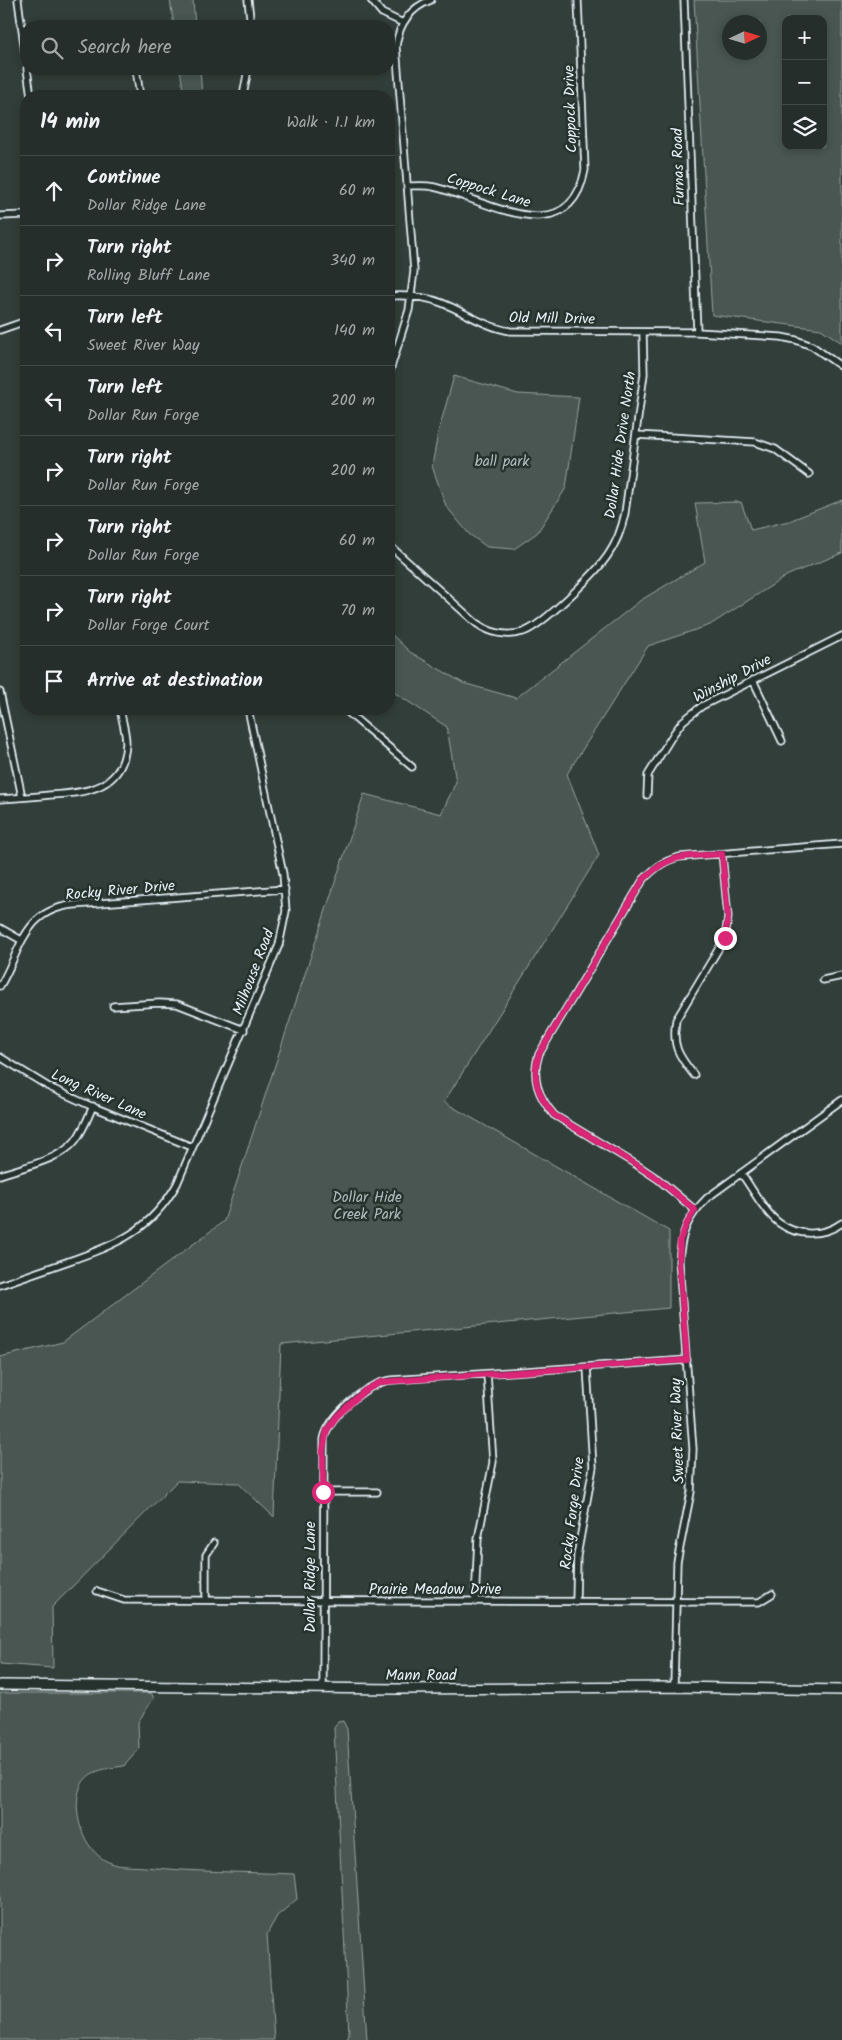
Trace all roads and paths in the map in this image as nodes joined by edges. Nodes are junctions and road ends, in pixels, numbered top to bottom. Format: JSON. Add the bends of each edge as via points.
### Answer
{"nodes":[{"id":1,"x":18,"y":0,"type":"edge"},
{"id":2,"x":248,"y":0,"type":"edge"},
{"id":3,"x":371,"y":0,"type":"edge"},
{"id":4,"x":431,"y":0,"type":"edge"},
{"id":5,"x":578,"y":0,"type":"edge"},
{"id":6,"x":684,"y":0,"type":"edge"},
{"id":7,"x":21,"y":20,"type":"edge"},
{"id":8,"x":250,"y":20,"type":"edge"},
{"id":9,"x":403,"y":23,"type":"junction"},
{"id":10,"x":28,"y":75,"type":"edge"},
{"id":11,"x":137,"y":75,"type":"edge"},
{"id":12,"x":247,"y":75,"type":"edge"},
{"id":13,"x":30,"y":90,"type":"edge"},
{"id":14,"x":139,"y":90,"type":"edge"},
{"id":15,"x":243,"y":90,"type":"edge"},
{"id":16,"x":407,"y":186,"type":"junction"},
{"id":17,"x":561,"y":210,"type":"joint"},
{"id":18,"x":20,"y":215,"type":"edge"},
{"id":19,"x":0,"y":216,"type":"edge"},
{"id":20,"x":395,"y":296,"type":"edge"},
{"id":21,"x":412,"y":296,"type":"junction"},
{"id":22,"x":20,"y":323,"type":"edge"},
{"id":23,"x":0,"y":330,"type":"edge"},
{"id":24,"x":643,"y":332,"type":"junction"},
{"id":25,"x":697,"y":332,"type":"junction"},
{"id":26,"x":395,"y":355,"type":"edge"},
{"id":27,"x":842,"y":367,"type":"edge"},
{"id":28,"x":636,"y":436,"type":"junction"},
{"id":29,"x":809,"y":474,"type":"dead end"},
{"id":30,"x":395,"y":550,"type":"edge"},
{"id":31,"x":842,"y":636,"type":"edge"},
{"id":32,"x":753,"y":680,"type":"junction"},
{"id":33,"x":0,"y":692,"type":"edge"},
{"id":34,"x":121,"y":715,"type":"edge"},
{"id":35,"x":249,"y":715,"type":"edge"},
{"id":36,"x":351,"y":715,"type":"edge"},
{"id":37,"x":782,"y":741,"type":"dead end"},
{"id":38,"x":412,"y":767,"type":"dead end"},
{"id":39,"x":647,"y":795,"type":"dead end"},
{"id":40,"x":22,"y":797,"type":"junction"},
{"id":41,"x":0,"y":799,"type":"edge"},
{"id":42,"x":842,"y":844,"type":"edge"},
{"id":43,"x":722,"y":854,"type":"junction"},
{"id":44,"x":286,"y":889,"type":"junction"},
{"id":45,"x":0,"y":928,"type":"edge"},
{"id":46,"x":21,"y":940,"type":"junction"},
{"id":47,"x":842,"y":976,"type":"edge"},
{"id":48,"x":823,"y":980,"type":"dead end"},
{"id":49,"x":0,"y":986,"type":"edge"},
{"id":50,"x":113,"y":1006,"type":"dead end"},
{"id":51,"x":244,"y":1030,"type":"junction"},
{"id":52,"x":0,"y":1057,"type":"edge"},
{"id":53,"x":694,"y":1075,"type":"dead end"},
{"id":54,"x":842,"y":1100,"type":"edge"},
{"id":55,"x":93,"y":1106,"type":"junction"},
{"id":56,"x":192,"y":1147,"type":"junction"},
{"id":57,"x":741,"y":1173,"type":"junction"},
{"id":58,"x":0,"y":1175,"type":"edge"},
{"id":59,"x":695,"y":1210,"type":"junction"},
{"id":60,"x":842,"y":1223,"type":"edge"},
{"id":61,"x":0,"y":1285,"type":"edge"},
{"id":62,"x":687,"y":1360,"type":"junction"},
{"id":63,"x":587,"y":1367,"type":"junction"},
{"id":64,"x":487,"y":1374,"type":"junction"},
{"id":65,"x":323,"y":1492,"type":"junction"},
{"id":66,"x":377,"y":1492,"type":"dead end"},
{"id":67,"x":214,"y":1543,"type":"dead end"},
{"id":68,"x":97,"y":1591,"type":"dead end"},
{"id":69,"x":772,"y":1594,"type":"dead end"},
{"id":70,"x":206,"y":1600,"type":"junction"},
{"id":71,"x":322,"y":1600,"type":"junction"},
{"id":72,"x":475,"y":1602,"type":"junction"},
{"id":73,"x":576,"y":1602,"type":"junction"},
{"id":74,"x":676,"y":1602,"type":"junction"},
{"id":75,"x":0,"y":1686,"type":"edge"},
{"id":76,"x":322,"y":1687,"type":"junction"},
{"id":77,"x":674,"y":1687,"type":"junction"},
{"id":78,"x":842,"y":1690,"type":"edge"}],
"edges":[{"from":1,"to":7,"type":"street"},
{"from":2,"to":8,"type":"street"},
{"from":3,"to":9,"type":"street","via":[[382,13]]},
{"from":4,"to":9,"type":"street","via":[[413,10]]},
{"from":5,"to":17,"type":"street","name":"Coppock Drive","via":[[585,170],[575,197]]},
{"from":6,"to":25,"type":"street","name":"Furnas Road"},
{"from":9,"to":16,"type":"street","via":[[396,46]]},
{"from":10,"to":13,"type":"street"},
{"from":11,"to":14,"type":"street"},
{"from":12,"to":15,"type":"street"},
{"from":16,"to":17,"type":"street","name":"Coppock Lane","via":[[436,187],[527,217],[545,216]]},
{"from":16,"to":21,"type":"street","via":[[414,271]]},
{"from":18,"to":19,"type":"street"},
{"from":20,"to":21,"type":"street","name":"Old Mill Drive"},
{"from":21,"to":24,"type":"street","name":"Old Mill Drive","via":[[436,301],[489,326],[510,331]]},
{"from":21,"to":26,"type":"street"},
{"from":22,"to":23,"type":"street"},
{"from":24,"to":25,"type":"street","name":"Old Mill Drive"},
{"from":24,"to":28,"type":"street","name":"Dollar Hide Drive North","via":[[644,374]]},
{"from":25,"to":27,"type":"street","via":[[796,340],[812,346]]},
{"from":28,"to":29,"type":"street","via":[[755,442],[775,449]]},
{"from":28,"to":30,"type":"street","name":"Dollar Hide Drive North","via":[[623,524],[610,553],[539,624],[525,632],[496,633],[479,626]]},
{"from":31,"to":32,"type":"street","name":"Winship Drive"},
{"from":32,"to":37,"type":"street"},
{"from":32,"to":39,"type":"street","name":"Winship Drive","via":[[699,708],[683,721],[648,775]]},
{"from":33,"to":40,"type":"street"},
{"from":34,"to":40,"type":"street","via":[[126,740],[122,760],[112,778],[98,788],[81,793]]},
{"from":35,"to":44,"type":"street","name":"Milhouse Road"},
{"from":36,"to":38,"type":"street"},
{"from":40,"to":41,"type":"street"},
{"from":42,"to":43,"type":"street"},
{"from":43,"to":53,"type":"street","via":[[728,917],[725,938],[676,1020],[674,1034],[679,1057]]},
{"from":43,"to":59,"type":"street","via":[[666,861],[643,880],[535,1065],[537,1090],[554,1115],[658,1179]]},
{"from":44,"to":46,"type":"street","name":"Rocky River Drive","via":[[69,906],[42,916]]},
{"from":44,"to":51,"type":"street","name":"Milhouse Road","via":[[286,911],[279,945]]},
{"from":45,"to":46,"type":"street"},
{"from":46,"to":49,"type":"street","name":"Rocky River Drive"},
{"from":47,"to":48,"type":"street"},
{"from":50,"to":51,"type":"street","via":[[176,1004]]},
{"from":51,"to":56,"type":"street","name":"Milhouse Road"},
{"from":52,"to":55,"type":"street","name":"Long River Lane","via":[[49,1087]]},
{"from":54,"to":57,"type":"street","name":"Sweet River Way"},
{"from":55,"to":56,"type":"street","name":"Long River Lane"},
{"from":55,"to":58,"type":"street","via":[[78,1137],[67,1149],[56,1156]]},
{"from":56,"to":61,"type":"street","name":"Milhouse Road","via":[[168,1200],[137,1232],[109,1247]]},
{"from":57,"to":59,"type":"street","name":"Sweet River Way"},
{"from":57,"to":60,"type":"street","via":[[770,1215],[790,1229],[819,1233]]},
{"from":59,"to":62,"type":"street","name":"Sweet River Way","via":[[680,1240]]},
{"from":62,"to":63,"type":"street","name":"Dollar Ridge Lane"},
{"from":62,"to":74,"type":"street","name":"Sweet River Way","via":[[692,1473],[677,1562]]},
{"from":63,"to":64,"type":"street","name":"Dollar Ridge Lane"},
{"from":63,"to":73,"type":"street","name":"Rocky Forge Drive","via":[[593,1467],[577,1556]]},
{"from":64,"to":65,"type":"street","name":"Dollar Ridge Lane","via":[[383,1381],[368,1388],[340,1413],[325,1433]]},
{"from":64,"to":72,"type":"street","via":[[494,1462],[478,1539]]},
{"from":65,"to":66,"type":"street"},
{"from":65,"to":71,"type":"street","name":"Dollar Ridge Lane"},
{"from":67,"to":70,"type":"street","via":[[206,1554]]},
{"from":68,"to":70,"type":"street","name":"Prairie Meadow Drive","via":[[124,1600]]},
{"from":69,"to":74,"type":"street","name":"Prairie Meadow Drive","via":[[759,1602]]},
{"from":70,"to":71,"type":"street","name":"Prairie Meadow Drive"},
{"from":71,"to":72,"type":"street","name":"Prairie Meadow Drive"},
{"from":71,"to":76,"type":"street","name":"Dollar Ridge Lane"},
{"from":72,"to":73,"type":"street","name":"Prairie Meadow Drive"},
{"from":73,"to":74,"type":"street","name":"Prairie Meadow Drive"},
{"from":74,"to":77,"type":"street","name":"Sweet River Way"},
{"from":75,"to":76,"type":"main road","name":"Mann Road"},
{"from":76,"to":77,"type":"main road","name":"Mann Road"},
{"from":77,"to":78,"type":"main road","name":"Mann Road"}]}
